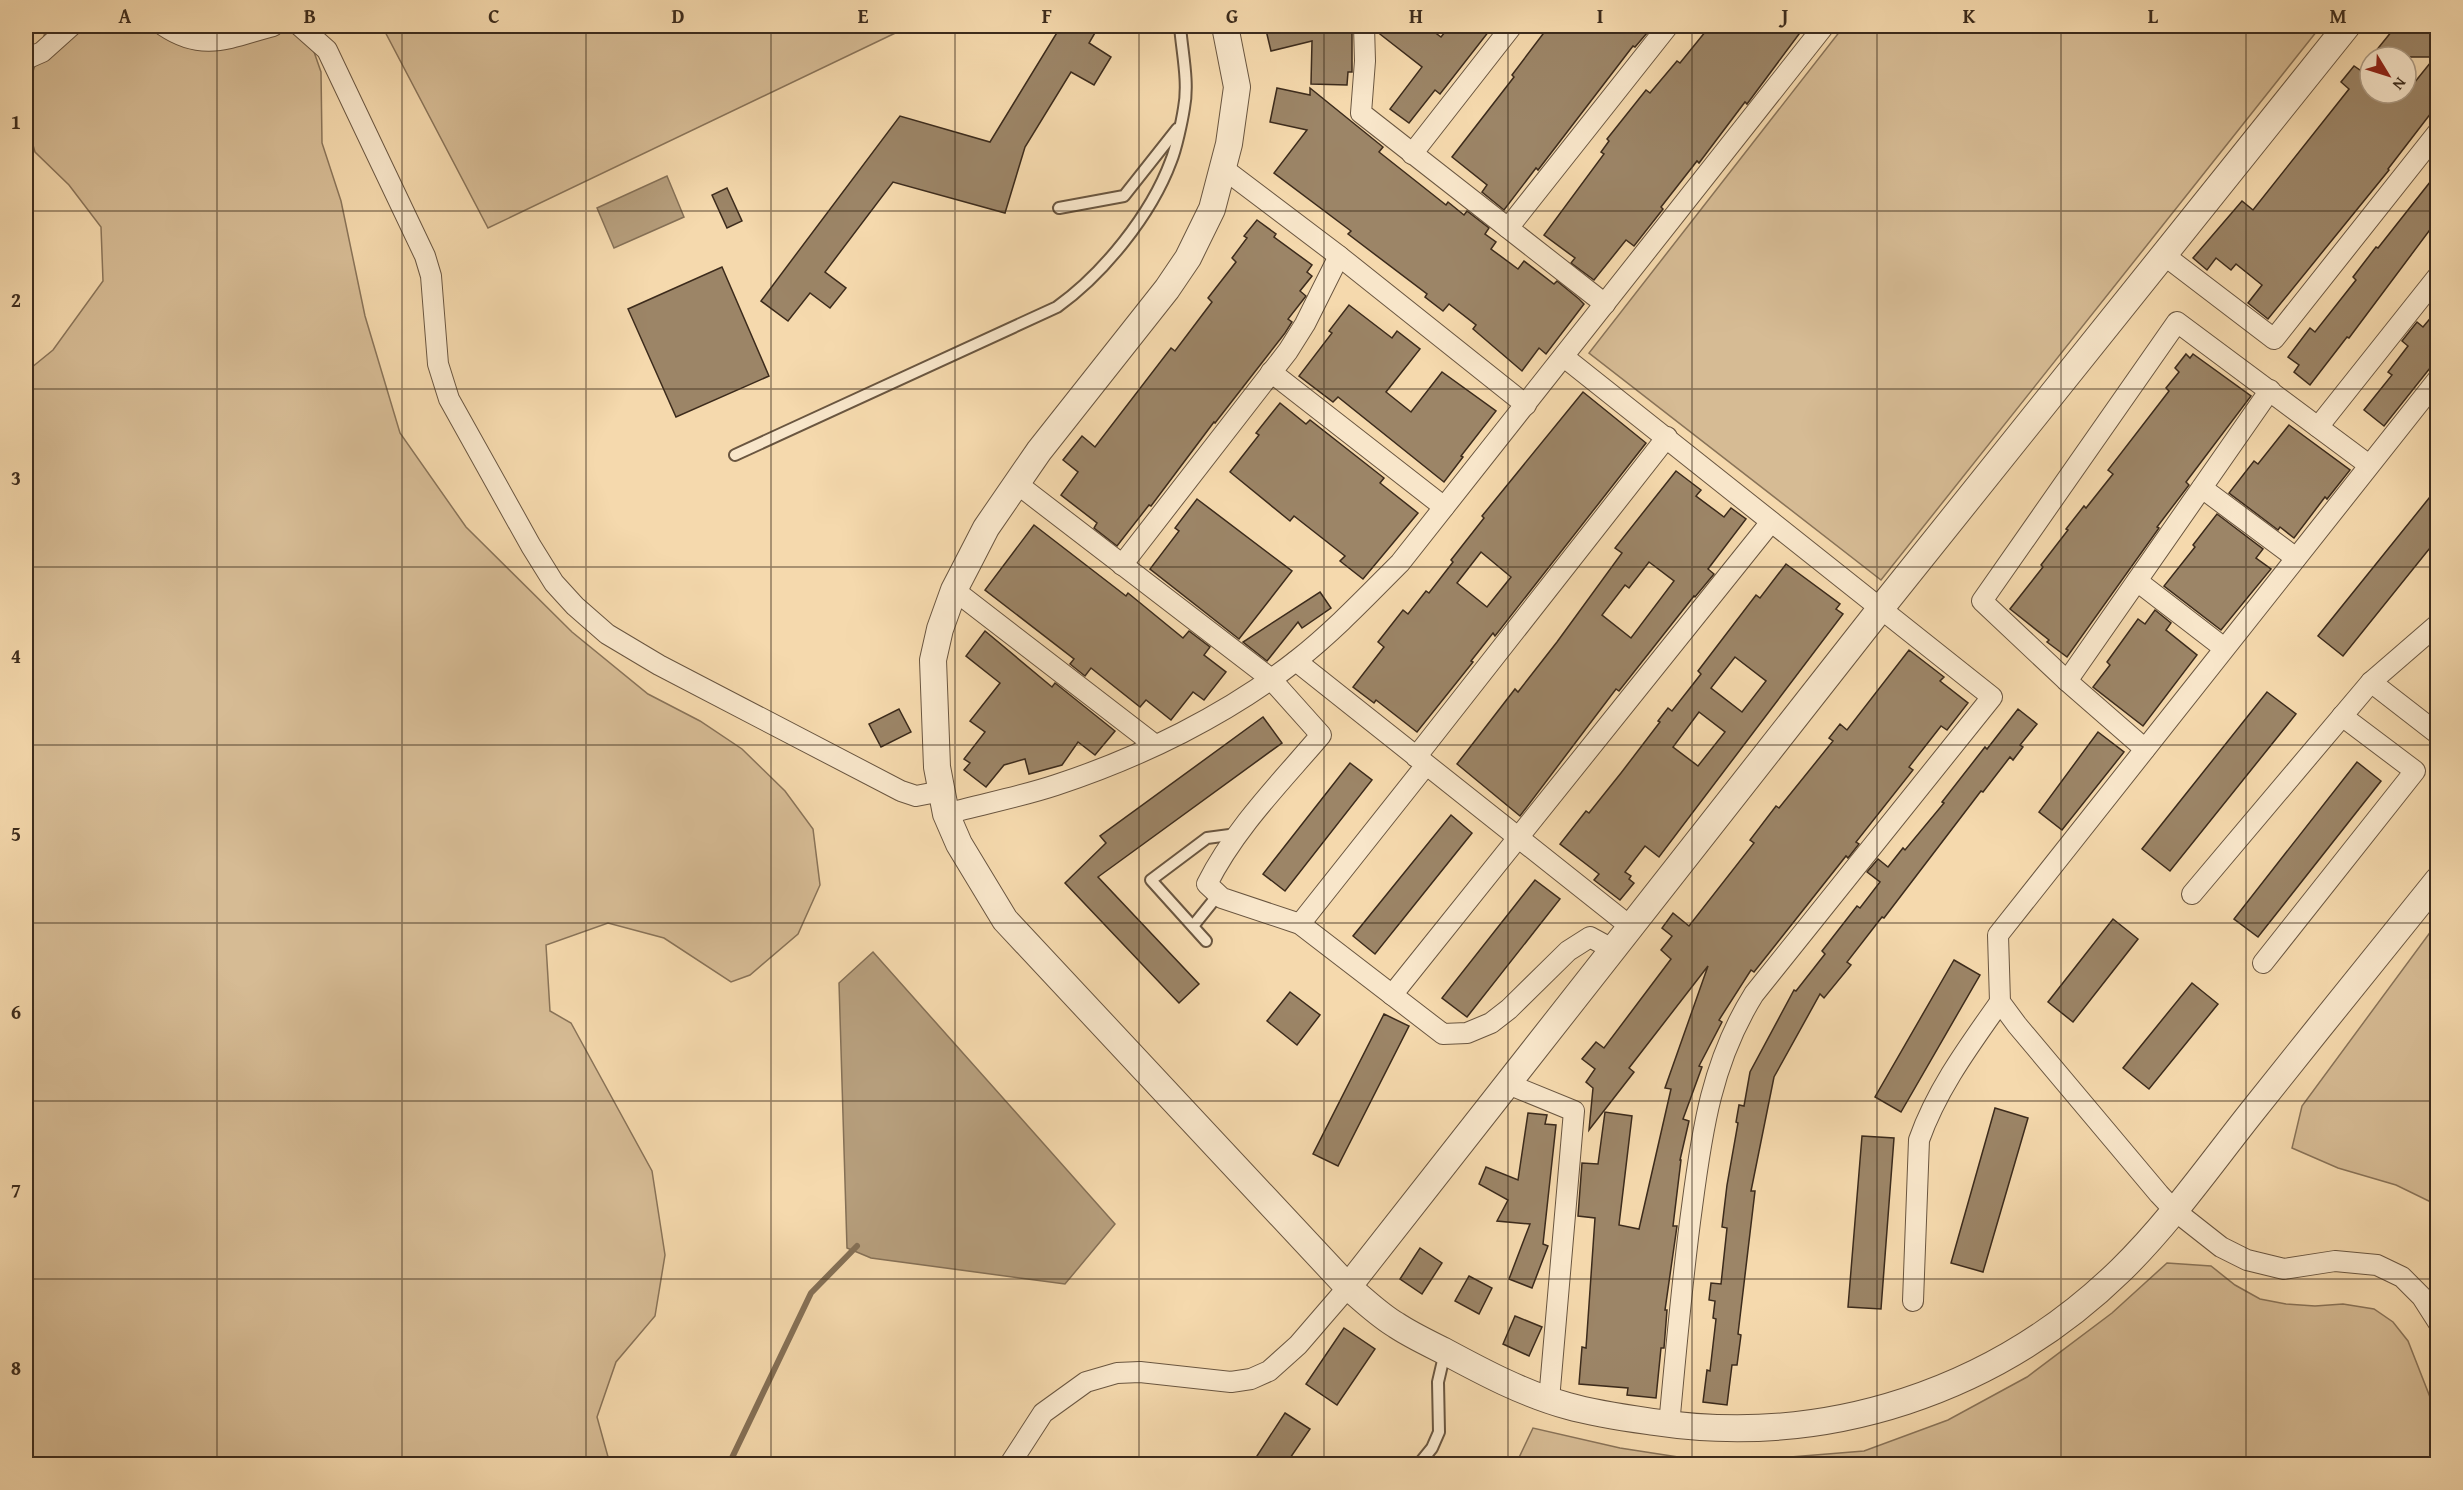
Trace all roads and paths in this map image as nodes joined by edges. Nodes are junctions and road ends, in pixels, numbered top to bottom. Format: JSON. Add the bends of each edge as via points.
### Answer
{"nodes":[{"id":1,"x":71,"y":26,"type":"edge"},
{"id":2,"x":164,"y":26,"type":"edge"},
{"id":3,"x":273,"y":26,"type":"edge"},
{"id":4,"x":300,"y":26,"type":"edge"},
{"id":5,"x":1180,"y":26,"type":"edge"},
{"id":6,"x":1225,"y":26,"type":"edge"},
{"id":7,"x":1364,"y":26,"type":"edge"},
{"id":8,"x":1512,"y":26,"type":"edge"},
{"id":9,"x":1668,"y":26,"type":"edge"},
{"id":10,"x":1824,"y":26,"type":"edge"},
{"id":11,"x":2347,"y":26,"type":"edge"},
{"id":12,"x":26,"y":59,"type":"edge"},
{"id":13,"x":1179,"y":127,"type":"junction"},
{"id":14,"x":2438,"y":132,"type":"edge"},
{"id":15,"x":1412,"y":154,"type":"junction"},
{"id":16,"x":1224,"y":170,"type":"junction"},
{"id":17,"x":1059,"y":208,"type":"dead end"},
{"id":18,"x":1508,"y":228,"type":"junction"},
{"id":19,"x":2164,"y":255,"type":"junction"},
{"id":20,"x":1339,"y":256,"type":"junction"},
{"id":21,"x":2438,"y":276,"type":"edge"},
{"id":22,"x":1605,"y":304,"type":"junction"},
{"id":23,"x":1564,"y":357,"type":"junction"},
{"id":24,"x":1271,"y":372,"type":"junction"},
{"id":25,"x":2438,"y":379,"type":"edge"},
{"id":26,"x":2270,"y":390,"type":"junction"},
{"id":27,"x":1526,"y":405,"type":"junction"},
{"id":28,"x":2318,"y":427,"type":"junction"},
{"id":29,"x":1667,"y":437,"type":"junction"},
{"id":30,"x":735,"y":454,"type":"dead end"},
{"id":31,"x":2369,"y":465,"type":"junction"},
{"id":32,"x":1016,"y":483,"type":"junction"},
{"id":33,"x":2202,"y":488,"type":"junction"},
{"id":34,"x":1444,"y":507,"type":"junction"},
{"id":35,"x":1771,"y":522,"type":"junction"},
{"id":36,"x":2296,"y":558,"type":"junction"},
{"id":37,"x":1122,"y":565,"type":"junction"},
{"id":38,"x":2137,"y":580,"type":"junction"},
{"id":39,"x":954,"y":590,"type":"junction"},
{"id":40,"x":1881,"y":609,"type":"junction"},
{"id":41,"x":2438,"y":624,"type":"edge"},
{"id":42,"x":2224,"y":648,"type":"junction"},
{"id":43,"x":1296,"y":661,"type":"junction"},
{"id":44,"x":1270,"y":678,"type":"junction"},
{"id":45,"x":2067,"y":681,"type":"junction"},
{"id":46,"x":2371,"y":682,"type":"junction"},
{"id":47,"x":2342,"y":716,"type":"junction"},
{"id":48,"x":2438,"y":734,"type":"edge"},
{"id":49,"x":1155,"y":746,"type":"junction"},
{"id":50,"x":2145,"y":750,"type":"junction"},
{"id":51,"x":1421,"y":761,"type":"junction"},
{"id":52,"x":944,"y":802,"type":"junction"},
{"id":53,"x":1238,"y":834,"type":"junction"},
{"id":54,"x":1518,"y":838,"type":"junction"},
{"id":55,"x":2438,"y":880,"type":"edge"},
{"id":56,"x":2192,"y":894,"type":"dead end"},
{"id":57,"x":1218,"y":895,"type":"junction"},
{"id":58,"x":1300,"y":924,"type":"junction"},
{"id":59,"x":1193,"y":926,"type":"junction"},
{"id":60,"x":1631,"y":927,"type":"junction"},
{"id":61,"x":1206,"y":941,"type":"dead end"},
{"id":62,"x":1614,"y":950,"type":"junction"},
{"id":63,"x":2263,"y":963,"type":"dead end"},
{"id":64,"x":1392,"y":995,"type":"junction"},
{"id":65,"x":2001,"y":1002,"type":"junction"},
{"id":66,"x":1508,"y":1084,"type":"junction"},
{"id":67,"x":2174,"y":1210,"type":"junction"},
{"id":68,"x":1348,"y":1287,"type":"junction"},
{"id":69,"x":1913,"y":1301,"type":"dead end"},
{"id":70,"x":2438,"y":1322,"type":"edge"},
{"id":71,"x":1445,"y":1352,"type":"junction"},
{"id":72,"x":1549,"y":1400,"type":"junction"},
{"id":73,"x":1669,"y":1425,"type":"junction"},
{"id":74,"x":1010,"y":1464,"type":"edge"},
{"id":75,"x":1419,"y":1464,"type":"edge"}],
"edges":[{"from":1,"to":12,"type":"street","via":[[42,52]]},
{"from":2,"to":3,"type":"street","via":[[189,40],[205,41],[224,40]]},
{"from":4,"to":52,"type":"street","via":[[327,50],[425,256],[431,276],[438,364],[449,399],[554,583],[607,634],[659,665],[901,791]]},
{"from":5,"to":13,"type":"lane","via":[[1185,107]]},
{"from":6,"to":16,"type":"street","via":[[1237,87]]},
{"from":7,"to":15,"type":"street","via":[[1361,113]]},
{"from":8,"to":15,"type":"street"},
{"from":9,"to":18,"type":"street"},
{"from":10,"to":22,"type":"street"},
{"from":11,"to":19,"type":"street"},
{"from":13,"to":17,"type":"lane","via":[[1124,196]]},
{"from":13,"to":30,"type":"lane","via":[[1173,159],[1147,208],[1102,268],[1057,308]]},
{"from":14,"to":19,"type":"street","via":[[2274,339]]},
{"from":15,"to":18,"type":"street"},
{"from":16,"to":20,"type":"street"},
{"from":16,"to":32,"type":"street","via":[[1208,221],[1183,266]]},
{"from":18,"to":22,"type":"street"},
{"from":19,"to":40,"type":"street"},
{"from":20,"to":24,"type":"street","via":[[1305,324]]},
{"from":20,"to":27,"type":"street"},
{"from":21,"to":28,"type":"street"},
{"from":22,"to":23,"type":"street"},
{"from":23,"to":27,"type":"street"},
{"from":23,"to":29,"type":"street"},
{"from":24,"to":34,"type":"street"},
{"from":24,"to":37,"type":"street"},
{"from":25,"to":31,"type":"street"},
{"from":26,"to":28,"type":"street"},
{"from":26,"to":33,"type":"street"},
{"from":26,"to":45,"type":"street","via":[[2177,322],[1982,601]]},
{"from":27,"to":34,"type":"street"},
{"from":28,"to":31,"type":"street"},
{"from":29,"to":35,"type":"street"},
{"from":29,"to":51,"type":"street"},
{"from":31,"to":36,"type":"street"},
{"from":32,"to":37,"type":"street"},
{"from":32,"to":39,"type":"street","via":[[986,528]]},
{"from":33,"to":36,"type":"street"},
{"from":33,"to":38,"type":"street"},
{"from":34,"to":43,"type":"street","via":[[1400,563]]},
{"from":35,"to":40,"type":"street"},
{"from":35,"to":54,"type":"street"},
{"from":36,"to":42,"type":"street"},
{"from":37,"to":44,"type":"street"},
{"from":38,"to":42,"type":"street"},
{"from":38,"to":45,"type":"street"},
{"from":39,"to":49,"type":"street"},
{"from":39,"to":52,"type":"street","via":[[933,660],[937,767]]},
{"from":40,"to":60,"type":"street"},
{"from":40,"to":73,"type":"street","via":[[1992,697],[1754,994],[1737,1022],[1722,1057],[1703,1124]]},
{"from":41,"to":46,"type":"street"},
{"from":42,"to":50,"type":"street"},
{"from":43,"to":44,"type":"street"},
{"from":43,"to":51,"type":"street"},
{"from":44,"to":49,"type":"street"},
{"from":44,"to":53,"type":"street","via":[[1321,735]]},
{"from":45,"to":50,"type":"street"},
{"from":46,"to":47,"type":"street"},
{"from":46,"to":48,"type":"street"},
{"from":47,"to":56,"type":"street"},
{"from":47,"to":63,"type":"street","via":[[2415,771]]},
{"from":49,"to":52,"type":"street","via":[[1055,786]]},
{"from":50,"to":65,"type":"street","via":[[1998,935]]},
{"from":51,"to":54,"type":"street"},
{"from":51,"to":58,"type":"street"},
{"from":52,"to":68,"type":"street","via":[[959,844],[1005,920]]},
{"from":53,"to":57,"type":"street","via":[[1207,884]]},
{"from":53,"to":59,"type":"lane","via":[[1207,838],[1151,880]]},
{"from":54,"to":60,"type":"street"},
{"from":54,"to":64,"type":"street"},
{"from":55,"to":67,"type":"street"},
{"from":57,"to":58,"type":"street"},
{"from":57,"to":59,"type":"lane"},
{"from":58,"to":64,"type":"street"},
{"from":59,"to":61,"type":"lane"},
{"from":60,"to":62,"type":"street"},
{"from":62,"to":64,"type":"street","via":[[1590,937],[1568,951],[1509,1009],[1491,1023],[1467,1033],[1443,1034]]},
{"from":62,"to":66,"type":"street"},
{"from":65,"to":67,"type":"street"},
{"from":65,"to":69,"type":"street","via":[[1957,1063],[1919,1140]]},
{"from":66,"to":68,"type":"street"},
{"from":66,"to":72,"type":"street","via":[[1574,1111]]},
{"from":67,"to":70,"type":"street","via":[[2221,1247],[2247,1260],[2284,1269],[2335,1261],[2377,1265],[2402,1276]]},
{"from":67,"to":73,"type":"street","via":[[2122,1269],[2052,1329],[1980,1372],[1936,1392],[1902,1404],[1816,1421],[1764,1427]]},
{"from":68,"to":71,"type":"street","via":[[1395,1325]]},
{"from":68,"to":74,"type":"street","via":[[1299,1345],[1269,1371],[1231,1382],[1140,1372],[1117,1373],[1086,1382],[1043,1413]]},
{"from":71,"to":72,"type":"street"},
{"from":71,"to":75,"type":"lane","via":[[1438,1382],[1439,1431]]},
{"from":72,"to":73,"type":"street"}]}
